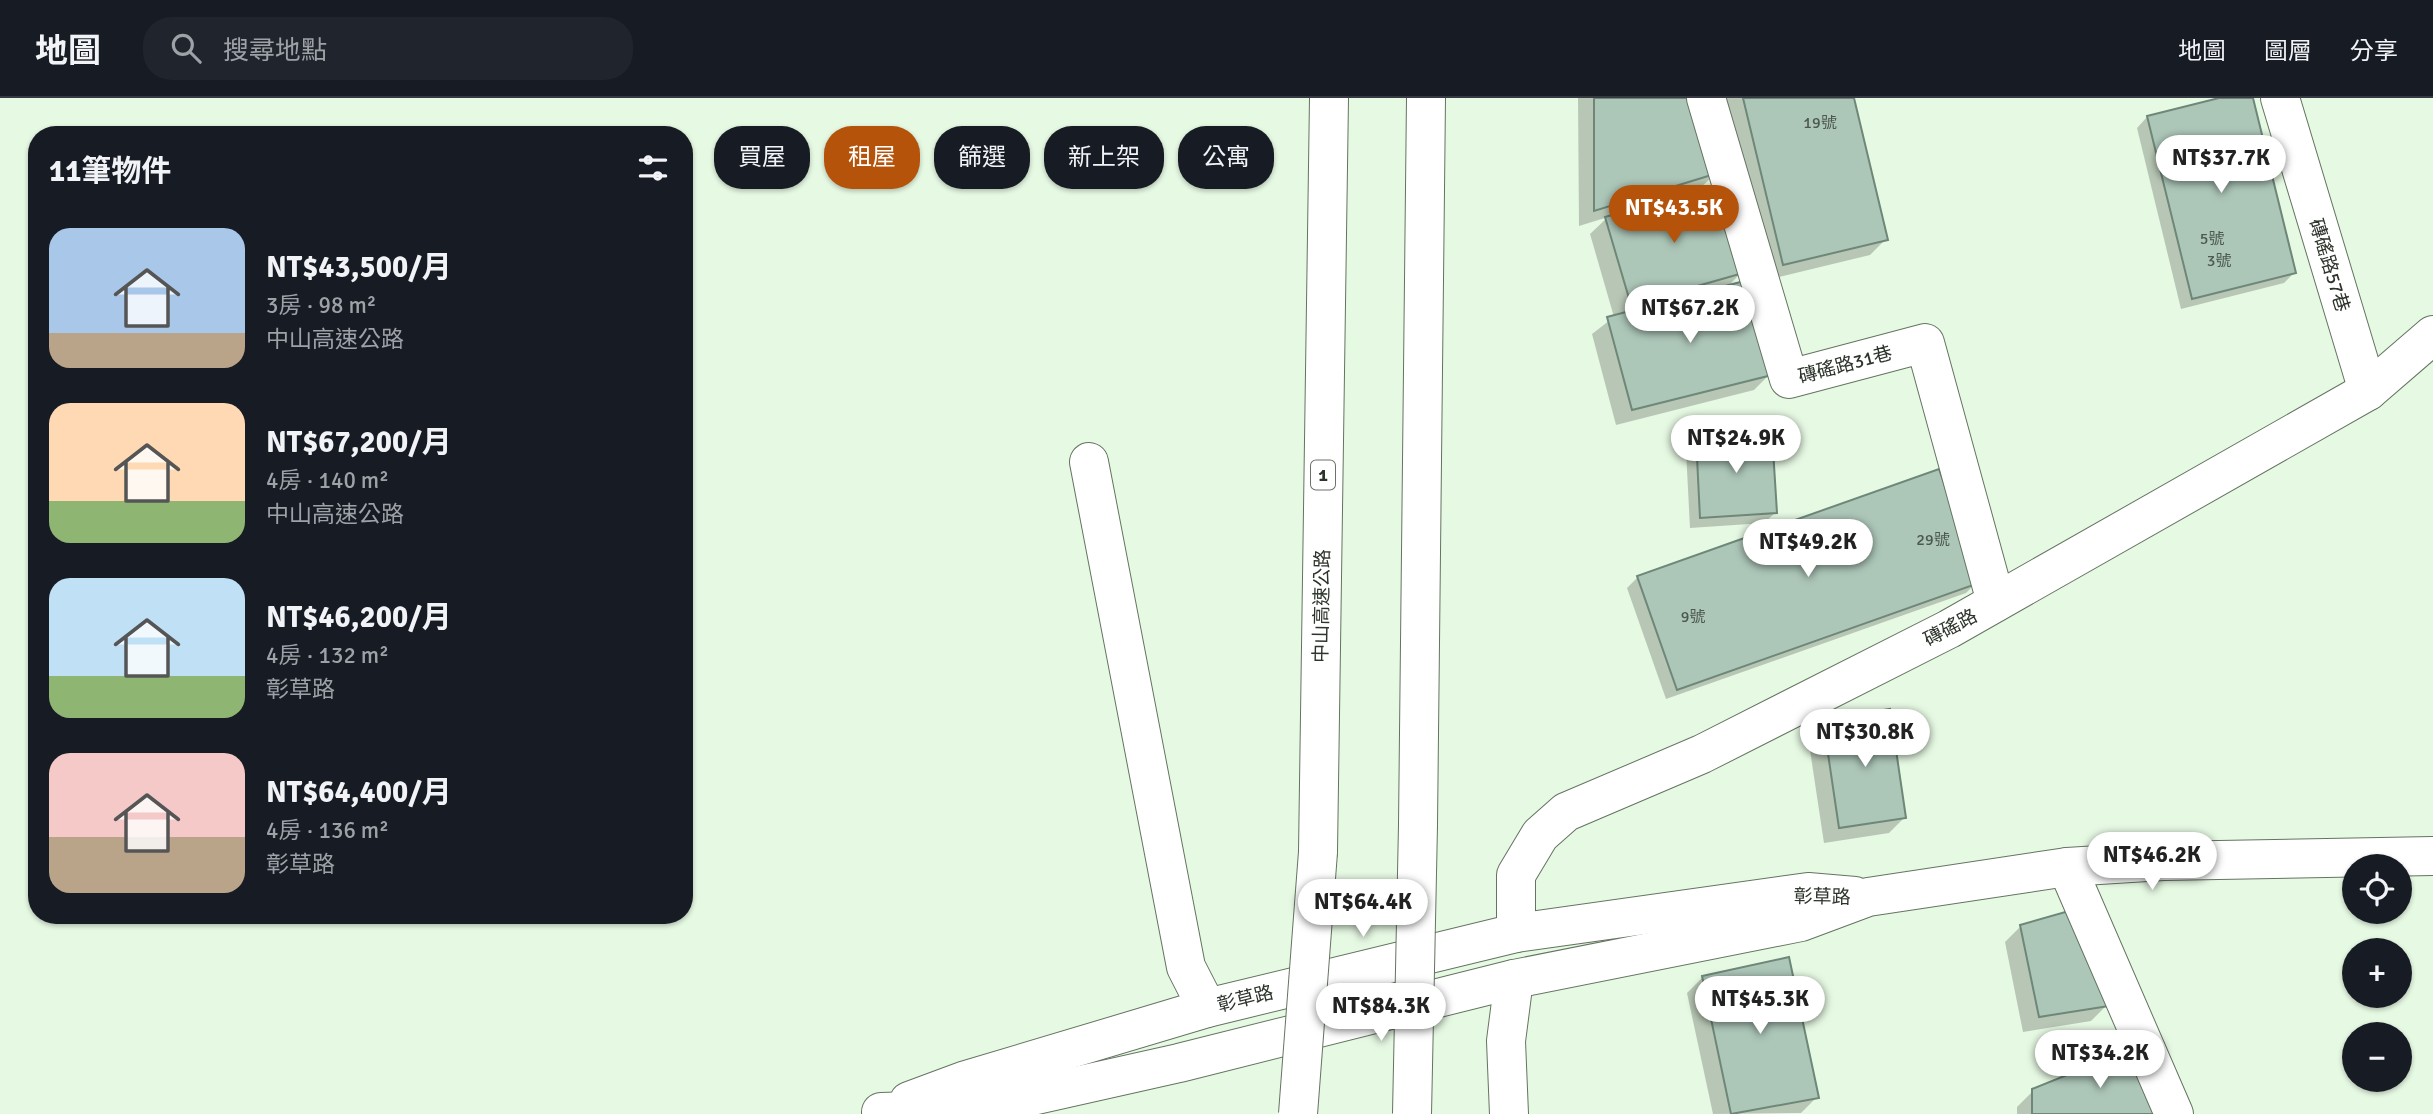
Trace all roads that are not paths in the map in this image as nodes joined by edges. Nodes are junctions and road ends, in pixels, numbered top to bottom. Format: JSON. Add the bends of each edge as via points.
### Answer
{"nodes":[{"id":1,"x":1329,"y":98,"type":"edge"},
{"id":2,"x":1426,"y":98,"type":"edge"},
{"id":3,"x":1706,"y":98,"type":"edge"},
{"id":4,"x":2280,"y":98,"type":"edge"},
{"id":5,"x":2433,"y":335,"type":"edge"},
{"id":6,"x":2368,"y":391,"type":"junction"},
{"id":7,"x":1089,"y":462,"type":"dead end"},
{"id":8,"x":1996,"y":602,"type":"junction"},
{"id":9,"x":2433,"y":856,"type":"edge"},
{"id":10,"x":2067,"y":867,"type":"junction"},
{"id":11,"x":1868,"y":897,"type":"junction"},
{"id":12,"x":1516,"y":933,"type":"junction"},
{"id":13,"x":1514,"y":979,"type":"junction"},
{"id":14,"x":1207,"y":1007,"type":"junction"},
{"id":15,"x":878,"y":1113,"type":"edge"},
{"id":16,"x":1298,"y":1114,"type":"edge"},
{"id":17,"x":1412,"y":1114,"type":"edge"},
{"id":18,"x":1509,"y":1114,"type":"edge"},
{"id":19,"x":2174,"y":1114,"type":"edge"}],
"edges":[{"from":1,"to":16,"type":"main road","name":"中山高速公路","number":"1","bridge":true,"via":[[1318,852]]},
{"from":2,"to":17,"type":"main road","bridge":true},
{"from":3,"to":8,"type":"main road","name":"磚磘路31巷","via":[[1789,379],[1925,343]]},
{"from":4,"to":6,"type":"main road","name":"磚磘路57巷"},
{"from":5,"to":6,"type":"main road","name":"磚磘路"},
{"from":6,"to":8,"type":"main road","name":"磚磘路"},
{"from":7,"to":14,"type":"main road","via":[[1186,967]]},
{"from":8,"to":12,"type":"main road","name":"磚磘路","via":[[1702,754],[1566,812],[1540,835],[1516,875]]},
{"from":9,"to":10,"type":"main road","name":"彰草路"},
{"from":10,"to":11,"type":"main road","name":"彰草路"},
{"from":10,"to":19,"type":"main road"},
{"from":11,"to":12,"type":"main road","name":"彰草路","via":[[1808,892]]},
{"from":11,"to":13,"type":"main road","name":"彰草路","via":[[1801,922]]},
{"from":12,"to":14,"type":"main road","name":"彰草路"},
{"from":13,"to":15,"type":"main road","name":"彰草路","via":[[974,1109]]},
{"from":13,"to":18,"type":"main road","via":[[1506,1041]]},
{"from":14,"to":15,"type":"main road","name":"彰草路","via":[[963,1081]]}]}
